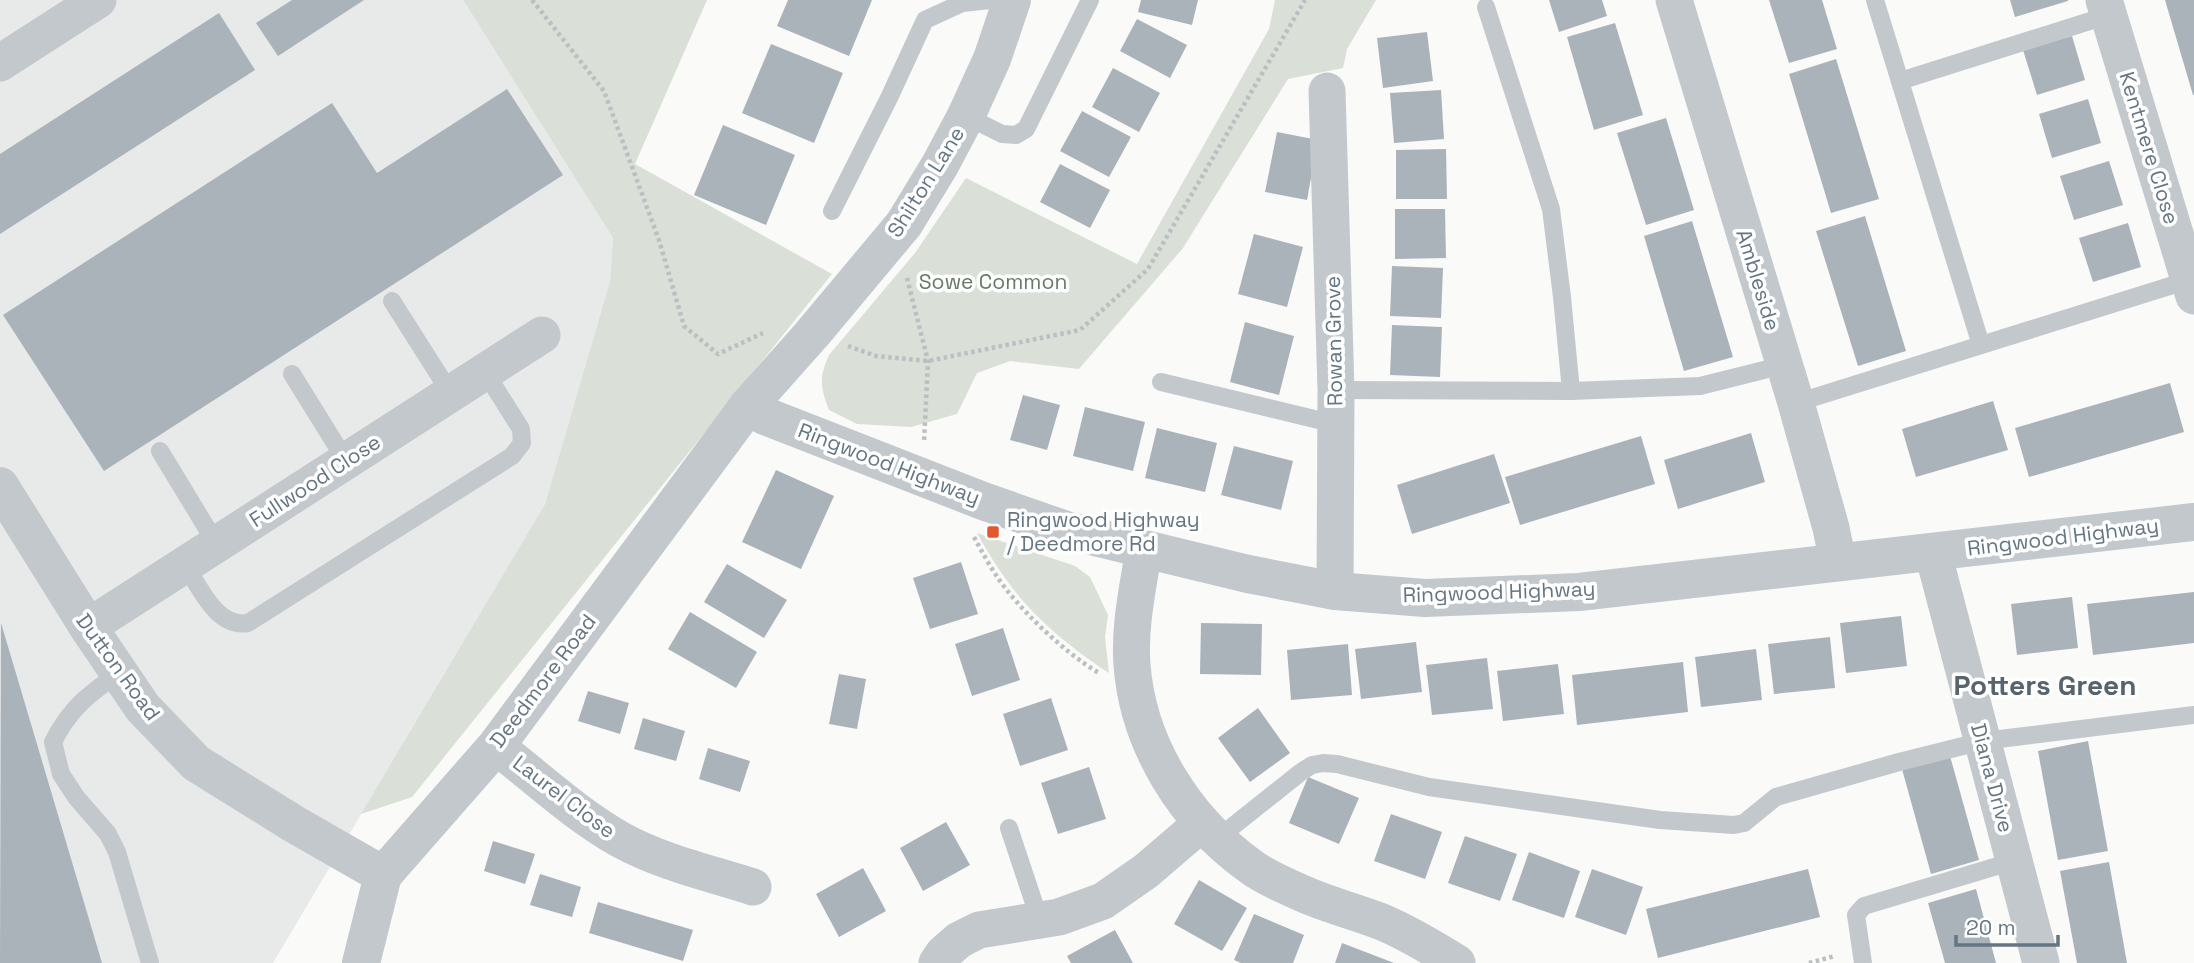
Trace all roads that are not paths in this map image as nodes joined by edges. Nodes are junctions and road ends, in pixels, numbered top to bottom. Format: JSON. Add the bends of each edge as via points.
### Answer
{"nodes":[{"id":1,"x":98,"y":0,"type":"edge"},
{"id":2,"x":991,"y":0,"type":"edge"},
{"id":3,"x":1012,"y":0,"type":"edge"},
{"id":4,"x":1090,"y":0,"type":"edge"},
{"id":5,"x":1674,"y":0,"type":"edge"},
{"id":6,"x":1875,"y":0,"type":"edge"},
{"id":7,"x":1486,"y":7,"type":"dead end"},
{"id":8,"x":2106,"y":7,"type":"edge"},
{"id":9,"x":0,"y":63,"type":"edge"},
{"id":10,"x":1900,"y":81,"type":"junction"},
{"id":11,"x":1327,"y":91,"type":"dead end"},
{"id":12,"x":967,"y":116,"type":"junction"},
{"id":13,"x":832,"y":211,"type":"dead end"},
{"id":14,"x":2191,"y":288,"type":"edge"},
{"id":15,"x":392,"y":300,"type":"dead end"},
{"id":16,"x":542,"y":335,"type":"dead end"},
{"id":17,"x":1981,"y":345,"type":"junction"},
{"id":18,"x":1784,"y":365,"type":"junction"},
{"id":19,"x":485,"y":372,"type":"junction"},
{"id":20,"x":292,"y":374,"type":"dead end"},
{"id":21,"x":1161,"y":382,"type":"dead end"},
{"id":22,"x":1572,"y":391,"type":"junction"},
{"id":23,"x":450,"y":394,"type":"junction"},
{"id":24,"x":1796,"y":404,"type":"junction"},
{"id":25,"x":748,"y":406,"type":"junction"},
{"id":26,"x":1335,"y":407,"type":"junction"},
{"id":27,"x":160,"y":451,"type":"dead end"},
{"id":28,"x":346,"y":461,"type":"junction"},
{"id":29,"x":0,"y":486,"type":"edge"},
{"id":30,"x":2194,"y":522,"type":"edge"},
{"id":31,"x":216,"y":545,"type":"junction"},
{"id":32,"x":1143,"y":549,"type":"junction"},
{"id":33,"x":1933,"y":553,"type":"junction"},
{"id":34,"x":1838,"y":562,"type":"junction"},
{"id":35,"x":185,"y":565,"type":"junction"},
{"id":36,"x":1335,"y":591,"type":"junction"},
{"id":37,"x":88,"y":627,"type":"junction"},
{"id":38,"x":119,"y":673,"type":"junction"},
{"id":39,"x":2194,"y":715,"type":"edge"},
{"id":40,"x":1983,"y":741,"type":"junction"},
{"id":41,"x":496,"y":746,"type":"junction"},
{"id":42,"x":1009,"y":828,"type":"dead end"},
{"id":43,"x":1210,"y":830,"type":"junction"},
{"id":44,"x":2014,"y":861,"type":"junction"},
{"id":45,"x":383,"y":875,"type":"junction"},
{"id":46,"x":753,"y":887,"type":"dead end"},
{"id":47,"x":1040,"y":921,"type":"junction"},
{"id":48,"x":150,"y":963,"type":"edge"},
{"id":49,"x":361,"y":963,"type":"edge"},
{"id":50,"x":937,"y":963,"type":"edge"},
{"id":51,"x":1457,"y":963,"type":"edge"},
{"id":52,"x":1863,"y":963,"type":"edge"},
{"id":53,"x":2041,"y":963,"type":"edge"}],
"edges":[{"from":1,"to":9,"type":"street"},
{"from":2,"to":13,"type":"lane","via":[[962,3],[925,20]]},
{"from":3,"to":12,"type":"street","name":"Shilton Lane"},
{"from":4,"to":12,"type":"lane","via":[[1026,129],[1016,135],[1002,134]]},
{"from":5,"to":18,"type":"street","name":"Ambleside"},
{"from":6,"to":10,"type":"lane"},
{"from":7,"to":22,"type":"lane","via":[[1551,209]]},
{"from":8,"to":10,"type":"lane"},
{"from":8,"to":14,"type":"street","name":"Kentmere Close"},
{"from":10,"to":17,"type":"lane"},
{"from":11,"to":26,"type":"street","name":"Rowan Grove"},
{"from":12,"to":25,"type":"street","name":"Shilton Lane","via":[[896,233]]},
{"from":14,"to":17,"type":"lane"},
{"from":15,"to":23,"type":"lane"},
{"from":16,"to":19,"type":"street","name":"Fullwood Close"},
{"from":17,"to":24,"type":"lane"},
{"from":18,"to":22,"type":"lane","via":[[1700,386]]},
{"from":18,"to":24,"type":"street","name":"Ambleside"},
{"from":19,"to":23,"type":"street","name":"Fullwood Close"},
{"from":19,"to":35,"type":"lane","via":[[521,429],[522,443],[512,456],[248,623],[226,620],[215,610]]},
{"from":20,"to":28,"type":"lane"},
{"from":21,"to":26,"type":"lane"},
{"from":22,"to":26,"type":"lane"},
{"from":23,"to":28,"type":"street","name":"Fullwood Close"},
{"from":24,"to":34,"type":"street","name":"Ambleside"},
{"from":25,"to":32,"type":"street","name":"Ringwood Highway","via":[[1066,530]]},
{"from":25,"to":41,"type":"street","name":"Deedmore Road"},
{"from":26,"to":36,"type":"street","name":"Rowan Grove"},
{"from":27,"to":31,"type":"lane"},
{"from":28,"to":31,"type":"street","name":"Fullwood Close"},
{"from":29,"to":37,"type":"street","name":"Dutton Road"},
{"from":30,"to":33,"type":"street","name":"Ringwood Highway"},
{"from":31,"to":35,"type":"street","name":"Fullwood Close"},
{"from":32,"to":36,"type":"street","name":"Ringwood Highway"},
{"from":32,"to":43,"type":"street","via":[[1133,622],[1135,693],[1153,748],[1176,790]]},
{"from":33,"to":34,"type":"street","name":"Ringwood Highway"},
{"from":33,"to":40,"type":"street","name":"Diana Drive"},
{"from":34,"to":36,"type":"street","name":"Ringwood Highway","via":[[1579,592],[1425,598]]},
{"from":35,"to":37,"type":"street","name":"Fullwood Close"},
{"from":37,"to":38,"type":"street","name":"Dutton Road"},
{"from":38,"to":45,"type":"street","name":"Dutton Road","via":[[143,708],[197,763]]},
{"from":38,"to":48,"type":"lane","via":[[75,706],[53,742],[61,774],[117,852]]},
{"from":39,"to":40,"type":"lane"},
{"from":40,"to":43,"type":"lane","via":[[1776,797],[1744,823],[1734,825],[1660,820],[1429,787],[1336,764],[1312,765]]},
{"from":40,"to":44,"type":"street","name":"Diana Drive"},
{"from":41,"to":45,"type":"street","name":"Deedmore Road"},
{"from":41,"to":46,"type":"street","name":"Laurel Close","via":[[570,806],[623,841]]},
{"from":42,"to":47,"type":"lane"},
{"from":43,"to":47,"type":"street","via":[[1103,901]]},
{"from":43,"to":51,"type":"street","via":[[1250,867],[1299,892],[1382,922]]},
{"from":44,"to":52,"type":"lane","via":[[1864,906],[1856,915]]},
{"from":44,"to":53,"type":"street","name":"Diana Drive"},
{"from":45,"to":49,"type":"street","name":"Deedmore Road"},
{"from":47,"to":50,"type":"street","via":[[979,930],[960,940]]}]}
